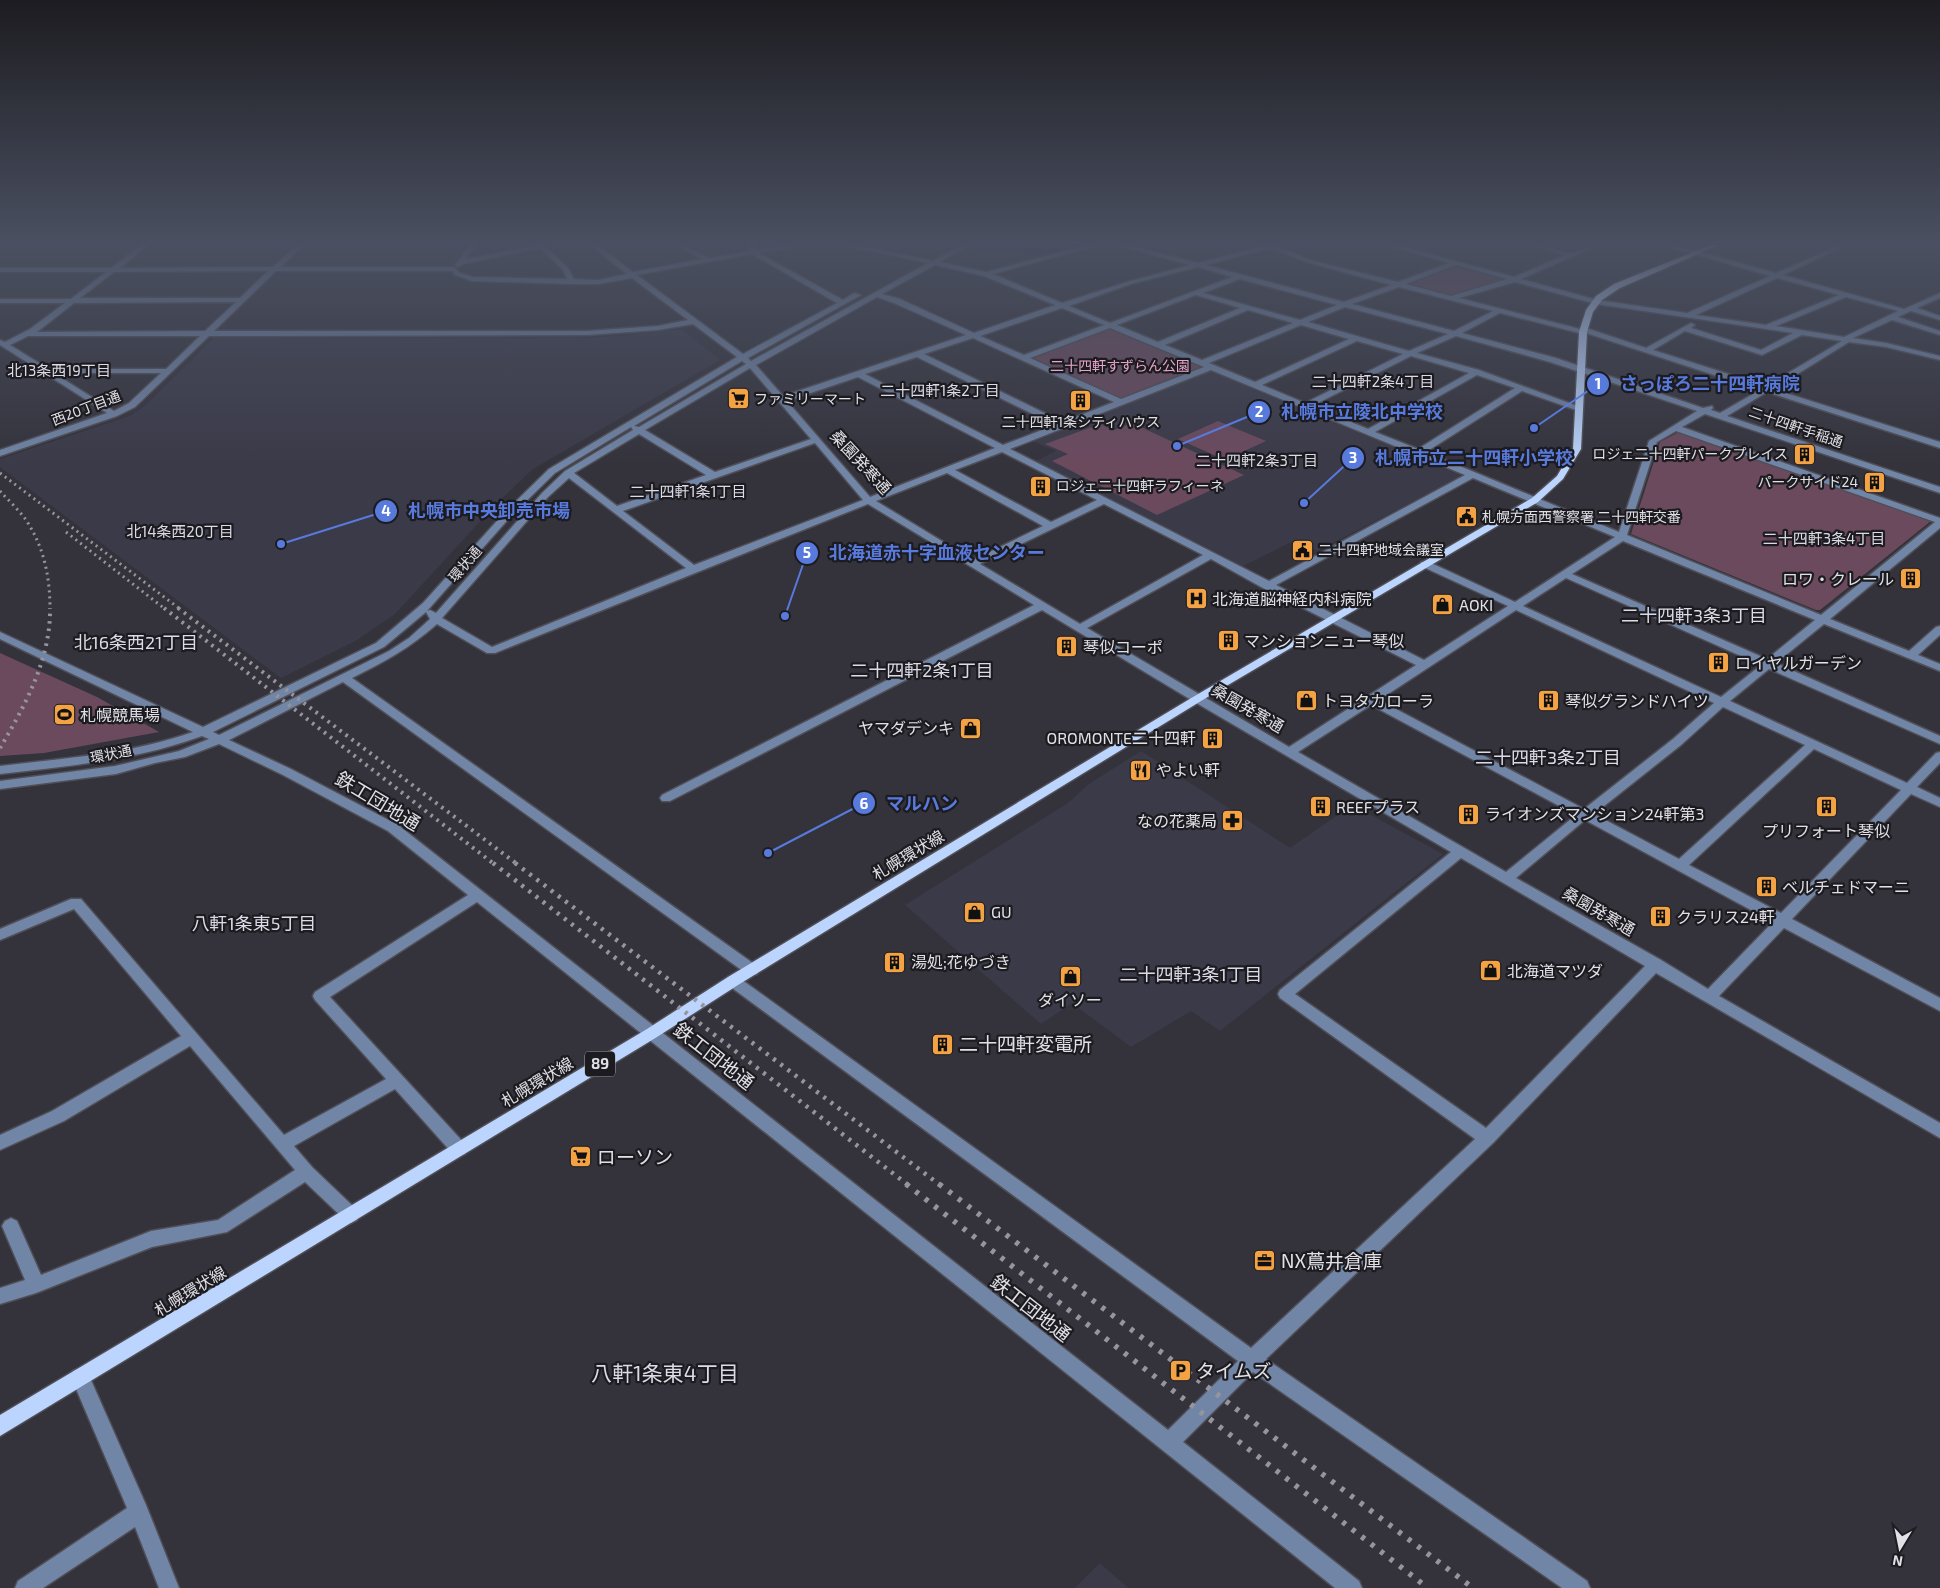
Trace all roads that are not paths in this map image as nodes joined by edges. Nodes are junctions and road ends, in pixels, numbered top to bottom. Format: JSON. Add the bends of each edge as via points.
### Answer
{"nodes":[{"id":1,"x":48,"y":319,"type":"edge"},
{"id":2,"x":222,"y":319,"type":"edge"},
{"id":3,"x":691,"y":319,"type":"edge"},
{"id":4,"x":816,"y":319,"type":"edge"},
{"id":5,"x":828,"y":319,"type":"edge"},
{"id":6,"x":937,"y":319,"type":"edge"},
{"id":7,"x":1022,"y":319,"type":"edge"},
{"id":8,"x":1093,"y":319,"type":"edge"},
{"id":9,"x":1128,"y":319,"type":"edge"},
{"id":10,"x":1219,"y":319,"type":"edge"},
{"id":11,"x":1291,"y":319,"type":"edge"},
{"id":12,"x":1308,"y":319,"type":"edge"},
{"id":13,"x":1397,"y":319,"type":"edge"},
{"id":14,"x":1424,"y":319,"type":"edge"},
{"id":15,"x":1483,"y":319,"type":"edge"},
{"id":16,"x":1535,"y":319,"type":"edge"},
{"id":17,"x":1587,"y":319,"type":"edge"},
{"id":18,"x":1702,"y":319,"type":"edge"},
{"id":19,"x":1712,"y":319,"type":"edge"},
{"id":20,"x":1786,"y":319,"type":"edge"},
{"id":21,"x":1887,"y":319,"type":"edge"},
{"id":22,"x":1897,"y":319,"type":"edge"},
{"id":23,"x":694,"y":321,"type":"junction"},
{"id":24,"x":1301,"y":322,"type":"junction"},
{"id":25,"x":1110,"y":326,"type":"junction"},
{"id":26,"x":1767,"y":327,"type":"junction"},
{"id":27,"x":1685,"y":329,"type":"junction"},
{"id":28,"x":1464,"y":330,"type":"junction"},
{"id":29,"x":1583,"y":331,"type":"junction"},
{"id":30,"x":1801,"y":332,"type":"junction"},
{"id":31,"x":1940,"y":333,"type":"edge"},
{"id":32,"x":28,"y":334,"type":"junction"},
{"id":33,"x":206,"y":334,"type":"junction"},
{"id":34,"x":1453,"y":334,"type":"junction"},
{"id":35,"x":973,"y":335,"type":"junction"},
{"id":36,"x":1356,"y":338,"type":"junction"},
{"id":37,"x":1846,"y":339,"type":"junction"},
{"id":38,"x":2,"y":343,"type":"edge"},
{"id":39,"x":1158,"y":345,"type":"junction"},
{"id":40,"x":1647,"y":350,"type":"junction"},
{"id":41,"x":1411,"y":353,"type":"junction"},
{"id":42,"x":917,"y":354,"type":"junction"},
{"id":43,"x":1024,"y":358,"type":"junction"},
{"id":44,"x":1940,"y":358,"type":"edge"},
{"id":45,"x":747,"y":360,"type":"junction"},
{"id":46,"x":1581,"y":364,"type":"junction"},
{"id":47,"x":1207,"y":365,"type":"junction"},
{"id":48,"x":168,"y":371,"type":"junction"},
{"id":49,"x":1476,"y":372,"type":"junction"},
{"id":50,"x":858,"y":374,"type":"junction"},
{"id":51,"x":54,"y":376,"type":"junction"},
{"id":52,"x":1255,"y":385,"type":"junction"},
{"id":53,"x":1521,"y":388,"type":"junction"},
{"id":54,"x":1767,"y":388,"type":"junction"},
{"id":55,"x":781,"y":400,"type":"junction"},
{"id":56,"x":1121,"y":402,"type":"junction"},
{"id":57,"x":1714,"y":405,"type":"junction"},
{"id":58,"x":1305,"y":406,"type":"junction"},
{"id":59,"x":1579,"y":408,"type":"junction"},
{"id":60,"x":1705,"y":410,"type":"junction"},
{"id":61,"x":1730,"y":411,"type":"junction"},
{"id":62,"x":114,"y":414,"type":"junction"},
{"id":63,"x":1721,"y":416,"type":"junction"},
{"id":64,"x":628,"y":424,"type":"junction"},
{"id":65,"x":1063,"y":425,"type":"junction"},
{"id":66,"x":1676,"y":428,"type":"junction"},
{"id":67,"x":641,"y":430,"type":"junction"},
{"id":68,"x":1368,"y":432,"type":"junction"},
{"id":69,"x":816,"y":440,"type":"junction"},
{"id":70,"x":1940,"y":445,"type":"edge"},
{"id":71,"x":1003,"y":449,"type":"junction"},
{"id":72,"x":0,"y":453,"type":"edge"},
{"id":73,"x":1419,"y":453,"type":"junction"},
{"id":74,"x":948,"y":470,"type":"junction"},
{"id":75,"x":568,"y":473,"type":"junction"},
{"id":76,"x":714,"y":476,"type":"junction"},
{"id":77,"x":1472,"y":476,"type":"junction"},
{"id":78,"x":1940,"y":482,"type":"edge"},
{"id":79,"x":1940,"y":490,"type":"edge"},
{"id":80,"x":1535,"y":500,"type":"junction"},
{"id":81,"x":869,"y":501,"type":"junction"},
{"id":82,"x":1103,"y":501,"type":"junction"},
{"id":83,"x":616,"y":510,"type":"junction"},
{"id":84,"x":1940,"y":522,"type":"edge"},
{"id":85,"x":1050,"y":526,"type":"junction"},
{"id":86,"x":1935,"y":534,"type":"edge"},
{"id":87,"x":1622,"y":537,"type":"junction"},
{"id":88,"x":1209,"y":556,"type":"junction"},
{"id":89,"x":972,"y":564,"type":"junction"},
{"id":90,"x":1425,"y":564,"type":"junction"},
{"id":91,"x":694,"y":568,"type":"junction"},
{"id":92,"x":1565,"y":574,"type":"junction"},
{"id":93,"x":1267,"y":586,"type":"junction"},
{"id":94,"x":1043,"y":605,"type":"junction"},
{"id":95,"x":1516,"y":606,"type":"junction"},
{"id":96,"x":426,"y":608,"type":"junction"},
{"id":97,"x":436,"y":619,"type":"junction"},
{"id":98,"x":1331,"y":619,"type":"junction"},
{"id":99,"x":1823,"y":620,"type":"junction"},
{"id":100,"x":1080,"y":628,"type":"junction"},
{"id":101,"x":1940,"y":629,"type":"edge"},
{"id":102,"x":0,"y":635,"type":"edge"},
{"id":103,"x":1911,"y":656,"type":"junction"},
{"id":104,"x":1769,"y":664,"type":"junction"},
{"id":105,"x":1424,"y":666,"type":"junction"},
{"id":106,"x":1940,"y":668,"type":"edge"},
{"id":107,"x":345,"y":678,"type":"junction"},
{"id":108,"x":1197,"y":699,"type":"junction"},
{"id":109,"x":1371,"y":700,"type":"junction"},
{"id":110,"x":1722,"y":702,"type":"junction"},
{"id":111,"x":203,"y":732,"type":"junction"},
{"id":112,"x":219,"y":740,"type":"junction"},
{"id":113,"x":1940,"y":740,"type":"edge"},
{"id":114,"x":1813,"y":744,"type":"junction"},
{"id":115,"x":1290,"y":752,"type":"junction"},
{"id":116,"x":1940,"y":756,"type":"edge"},
{"id":117,"x":0,"y":770,"type":"edge"},
{"id":118,"x":0,"y":785,"type":"edge"},
{"id":119,"x":1909,"y":788,"type":"junction"},
{"id":120,"x":666,"y":798,"type":"dead end"},
{"id":121,"x":1940,"y":803,"type":"edge"},
{"id":122,"x":1585,"y":814,"type":"junction"},
{"id":123,"x":1461,"y":852,"type":"junction"},
{"id":124,"x":1680,"y":866,"type":"junction"},
{"id":125,"x":1508,"y":878,"type":"junction"},
{"id":126,"x":476,"y":896,"type":"junction"},
{"id":127,"x":1782,"y":921,"type":"junction"},
{"id":128,"x":0,"y":935,"type":"edge"},
{"id":129,"x":1656,"y":964,"type":"junction"},
{"id":130,"x":752,"y":970,"type":"junction"},
{"id":131,"x":733,"y":981,"type":"junction"},
{"id":132,"x":1710,"y":996,"type":"junction"},
{"id":133,"x":1938,"y":1000,"type":"edge"},
{"id":134,"x":652,"y":1033,"type":"junction"},
{"id":135,"x":191,"y":1038,"type":"junction"},
{"id":136,"x":397,"y":1080,"type":"junction"},
{"id":137,"x":1940,"y":1131,"type":"edge"},
{"id":138,"x":1487,"y":1138,"type":"junction"},
{"id":139,"x":0,"y":1143,"type":"edge"},
{"id":140,"x":282,"y":1144,"type":"junction"},
{"id":141,"x":459,"y":1149,"type":"junction"},
{"id":142,"x":306,"y":1172,"type":"junction"},
{"id":143,"x":351,"y":1215,"type":"junction"},
{"id":144,"x":11,"y":1226,"type":"dead end"},
{"id":145,"x":36,"y":1285,"type":"junction"},
{"id":146,"x":0,"y":1296,"type":"edge"},
{"id":147,"x":1252,"y":1360,"type":"junction"},
{"id":148,"x":80,"y":1378,"type":"junction"},
{"id":149,"x":0,"y":1426,"type":"edge"},
{"id":150,"x":1169,"y":1443,"type":"junction"},
{"id":151,"x":139,"y":1512,"type":"junction"},
{"id":152,"x":25,"y":1588,"type":"edge"},
{"id":153,"x":169,"y":1588,"type":"edge"},
{"id":154,"x":1352,"y":1588,"type":"edge"},
{"id":155,"x":1580,"y":1588,"type":"edge"}],
"edges":[{"from":1,"to":32,"type":"street"},
{"from":2,"to":33,"type":"street","name":"西20丁目通"},
{"from":3,"to":23,"type":"street","name":"桑園発寒通"},
{"from":4,"to":45,"type":"street","name":"環状通"},
{"from":5,"to":45,"type":"street","name":"環状通"},
{"from":6,"to":35,"type":"street"},
{"from":7,"to":35,"type":"street"},
{"from":8,"to":25,"type":"street"},
{"from":9,"to":25,"type":"street"},
{"from":10,"to":39,"type":"street"},
{"from":11,"to":24,"type":"street"},
{"from":12,"to":24,"type":"street"},
{"from":13,"to":34,"type":"street","name":"二十四軒手稲通"},
{"from":14,"to":28,"type":"street","name":"二十四軒手稲通"},
{"from":15,"to":28,"type":"street"},
{"from":16,"to":29,"type":"street"},
{"from":17,"to":29,"type":"main road","name":"札幌環状線","number":"89"},
{"from":18,"to":27,"type":"street"},
{"from":19,"to":26,"type":"street"},
{"from":20,"to":26,"type":"street"},
{"from":21,"to":37,"type":"street"},
{"from":22,"to":31,"type":"street"},
{"from":23,"to":33,"type":"street","via":[[658,328],[587,333]]},
{"from":23,"to":45,"type":"street","name":"桑園発寒通"},
{"from":24,"to":36,"type":"street"},
{"from":24,"to":47,"type":"street"},
{"from":25,"to":39,"type":"street"},
{"from":25,"to":43,"type":"street"},
{"from":26,"to":30,"type":"street"},
{"from":27,"to":30,"type":"street","via":[[1762,353]]},
{"from":27,"to":40,"type":"street"},
{"from":28,"to":34,"type":"street"},
{"from":28,"to":46,"type":"street","name":"二十四軒手稲通"},
{"from":29,"to":40,"type":"street"},
{"from":29,"to":46,"type":"main road","name":"札幌環状線","number":"89"},
{"from":30,"to":37,"type":"street"},
{"from":32,"to":33,"type":"street"},
{"from":32,"to":38,"type":"street"},
{"from":33,"to":48,"type":"street","name":"西20丁目通"},
{"from":34,"to":41,"type":"street"},
{"from":34,"to":46,"type":"street","name":"二十四軒手稲通"},
{"from":35,"to":42,"type":"street"},
{"from":35,"to":43,"type":"street"},
{"from":36,"to":41,"type":"street"},
{"from":36,"to":52,"type":"street"},
{"from":37,"to":44,"type":"street"},
{"from":37,"to":54,"type":"street"},
{"from":38,"to":51,"type":"street"},
{"from":39,"to":47,"type":"street"},
{"from":40,"to":54,"type":"street"},
{"from":41,"to":49,"type":"street"},
{"from":41,"to":58,"type":"street"},
{"from":42,"to":50,"type":"street"},
{"from":42,"to":65,"type":"street"},
{"from":43,"to":56,"type":"street"},
{"from":45,"to":55,"type":"street","name":"桑園発寒通"},
{"from":45,"to":64,"type":"street","name":"環状通"},
{"from":45,"to":67,"type":"street","name":"環状通"},
{"from":46,"to":57,"type":"street","name":"二十四軒手稲通"},
{"from":46,"to":59,"type":"main road","name":"札幌環状線","number":"89"},
{"from":46,"to":60,"type":"street","name":"二十四軒手稲通"},
{"from":47,"to":52,"type":"street"},
{"from":47,"to":56,"type":"street"},
{"from":48,"to":51,"type":"street","via":[[69,371]]},
{"from":48,"to":62,"type":"street","name":"西20丁目通","via":[[132,405]]},
{"from":49,"to":53,"type":"street"},
{"from":49,"to":68,"type":"street"},
{"from":50,"to":55,"type":"street"},
{"from":50,"to":71,"type":"street"},
{"from":51,"to":62,"type":"street"},
{"from":52,"to":58,"type":"street"},
{"from":53,"to":59,"type":"street"},
{"from":53,"to":73,"type":"street"},
{"from":54,"to":61,"type":"street"},
{"from":54,"to":70,"type":"street"},
{"from":55,"to":69,"type":"street","name":"桑園発寒通"},
{"from":56,"to":65,"type":"street"},
{"from":57,"to":60,"type":"street"},
{"from":57,"to":61,"type":"street","name":"二十四軒手稲通"},
{"from":58,"to":68,"type":"street"},
{"from":59,"to":80,"type":"main road","name":"札幌環状線","number":"89","via":[[1577,449],[1571,463],[1556,484]]},
{"from":60,"to":63,"type":"street","name":"二十四軒手稲通"},
{"from":60,"to":66,"type":"street"},
{"from":61,"to":63,"type":"street"},
{"from":61,"to":78,"type":"street","name":"二十四軒手稲通"},
{"from":62,"to":72,"type":"street","name":"西20丁目通"},
{"from":63,"to":79,"type":"street","name":"二十四軒手稲通"},
{"from":64,"to":67,"type":"street"},
{"from":64,"to":96,"type":"street","name":"環状通","via":[[559,465],[539,481]]},
{"from":65,"to":71,"type":"street"},
{"from":66,"to":84,"type":"street"},
{"from":66,"to":87,"type":"street","via":[[1652,440]]},
{"from":67,"to":75,"type":"street","name":"環状通"},
{"from":67,"to":76,"type":"street"},
{"from":68,"to":73,"type":"street"},
{"from":69,"to":76,"type":"street"},
{"from":69,"to":81,"type":"street","name":"桑園発寒通"},
{"from":71,"to":74,"type":"street"},
{"from":71,"to":82,"type":"street"},
{"from":73,"to":77,"type":"street"},
{"from":74,"to":81,"type":"street"},
{"from":74,"to":85,"type":"street"},
{"from":75,"to":83,"type":"street"},
{"from":75,"to":97,"type":"street","name":"環状通"},
{"from":76,"to":83,"type":"street"},
{"from":77,"to":80,"type":"street"},
{"from":77,"to":93,"type":"street"},
{"from":80,"to":87,"type":"street"},
{"from":80,"to":90,"type":"main road","name":"札幌環状線","number":"89"},
{"from":81,"to":89,"type":"street","name":"桑園発寒通"},
{"from":81,"to":91,"type":"street"},
{"from":82,"to":85,"type":"street"},
{"from":82,"to":88,"type":"street"},
{"from":83,"to":91,"type":"street"},
{"from":84,"to":86,"type":"street"},
{"from":85,"to":89,"type":"street"},
{"from":86,"to":99,"type":"street"},
{"from":87,"to":92,"type":"street"},
{"from":87,"to":99,"type":"street"},
{"from":88,"to":93,"type":"street"},
{"from":88,"to":100,"type":"street"},
{"from":89,"to":94,"type":"street","name":"桑園発寒通"},
{"from":90,"to":95,"type":"street"},
{"from":90,"to":98,"type":"main road","name":"札幌環状線","number":"89"},
{"from":91,"to":97,"type":"street","via":[[491,651]]},
{"from":92,"to":95,"type":"street"},
{"from":92,"to":104,"type":"street"},
{"from":93,"to":98,"type":"street"},
{"from":94,"to":100,"type":"street","name":"桑園発寒通"},
{"from":94,"to":120,"type":"street"},
{"from":95,"to":105,"type":"street"},
{"from":95,"to":110,"type":"street"},
{"from":96,"to":97,"type":"street"},
{"from":96,"to":111,"type":"street","name":"環状通","via":[[380,645]]},
{"from":97,"to":107,"type":"street","name":"環状通","via":[[393,653]]},
{"from":98,"to":105,"type":"street"},
{"from":98,"to":108,"type":"main road","name":"札幌環状線","number":"89"},
{"from":99,"to":103,"type":"street"},
{"from":99,"to":104,"type":"street"},
{"from":100,"to":108,"type":"street","name":"桑園発寒通"},
{"from":101,"to":103,"type":"street"},
{"from":102,"to":111,"type":"street","name":"鉄工団地通"},
{"from":103,"to":106,"type":"street"},
{"from":104,"to":110,"type":"street"},
{"from":104,"to":113,"type":"street"},
{"from":105,"to":109,"type":"street"},
{"from":107,"to":112,"type":"street","name":"環状通"},
{"from":107,"to":130,"type":"street"},
{"from":108,"to":115,"type":"street","name":"桑園発寒通"},
{"from":108,"to":130,"type":"main road","name":"札幌環状線","number":"89"},
{"from":109,"to":115,"type":"street"},
{"from":109,"to":122,"type":"street"},
{"from":110,"to":114,"type":"street"},
{"from":110,"to":122,"type":"street"},
{"from":111,"to":112,"type":"street","name":"鉄工団地通"},
{"from":111,"to":117,"type":"street","name":"環状通","via":[[135,753]]},
{"from":112,"to":118,"type":"street","name":"環状通","via":[[181,754],[116,770]]},
{"from":112,"to":126,"type":"street","name":"鉄工団地通","via":[[393,828]]},
{"from":114,"to":119,"type":"street"},
{"from":114,"to":124,"type":"street"},
{"from":115,"to":123,"type":"street","name":"桑園発寒通"},
{"from":116,"to":119,"type":"street"},
{"from":119,"to":121,"type":"street"},
{"from":119,"to":127,"type":"street"},
{"from":122,"to":124,"type":"street"},
{"from":122,"to":125,"type":"street"},
{"from":123,"to":125,"type":"street","name":"桑園発寒通"},
{"from":123,"to":138,"type":"street","via":[[1284,994]]},
{"from":124,"to":127,"type":"street"},
{"from":125,"to":129,"type":"street","name":"桑園発寒通"},
{"from":126,"to":134,"type":"street","name":"鉄工団地通"},
{"from":126,"to":136,"type":"street","via":[[320,996]]},
{"from":127,"to":132,"type":"street"},
{"from":127,"to":133,"type":"street"},
{"from":128,"to":135,"type":"street","via":[[76,902]]},
{"from":129,"to":132,"type":"street","name":"桑園発寒通"},
{"from":129,"to":138,"type":"street"},
{"from":130,"to":131,"type":"main road","name":"札幌環状線","number":"89"},
{"from":131,"to":134,"type":"main road","name":"札幌環状線","number":"89"},
{"from":131,"to":147,"type":"street"},
{"from":132,"to":137,"type":"street","name":"桑園発寒通"},
{"from":134,"to":141,"type":"main road","name":"札幌環状線","number":"89"},
{"from":134,"to":150,"type":"street","name":"鉄工団地通"},
{"from":135,"to":139,"type":"street","via":[[58,1116]]},
{"from":135,"to":140,"type":"street"},
{"from":136,"to":140,"type":"street"},
{"from":136,"to":141,"type":"street"},
{"from":138,"to":147,"type":"street"},
{"from":140,"to":142,"type":"street"},
{"from":141,"to":143,"type":"main road","name":"札幌環状線","number":"89"},
{"from":142,"to":143,"type":"street"},
{"from":142,"to":145,"type":"street","via":[[221,1226],[152,1239]]},
{"from":143,"to":148,"type":"main road","name":"札幌環状線","number":"89"},
{"from":144,"to":145,"type":"street"},
{"from":145,"to":146,"type":"street"},
{"from":147,"to":150,"type":"street"},
{"from":147,"to":155,"type":"street"},
{"from":148,"to":149,"type":"main road","name":"札幌環状線","number":"89"},
{"from":148,"to":151,"type":"street"},
{"from":150,"to":154,"type":"street","name":"鉄工団地通"},
{"from":151,"to":152,"type":"street"},
{"from":151,"to":153,"type":"street"}]}
